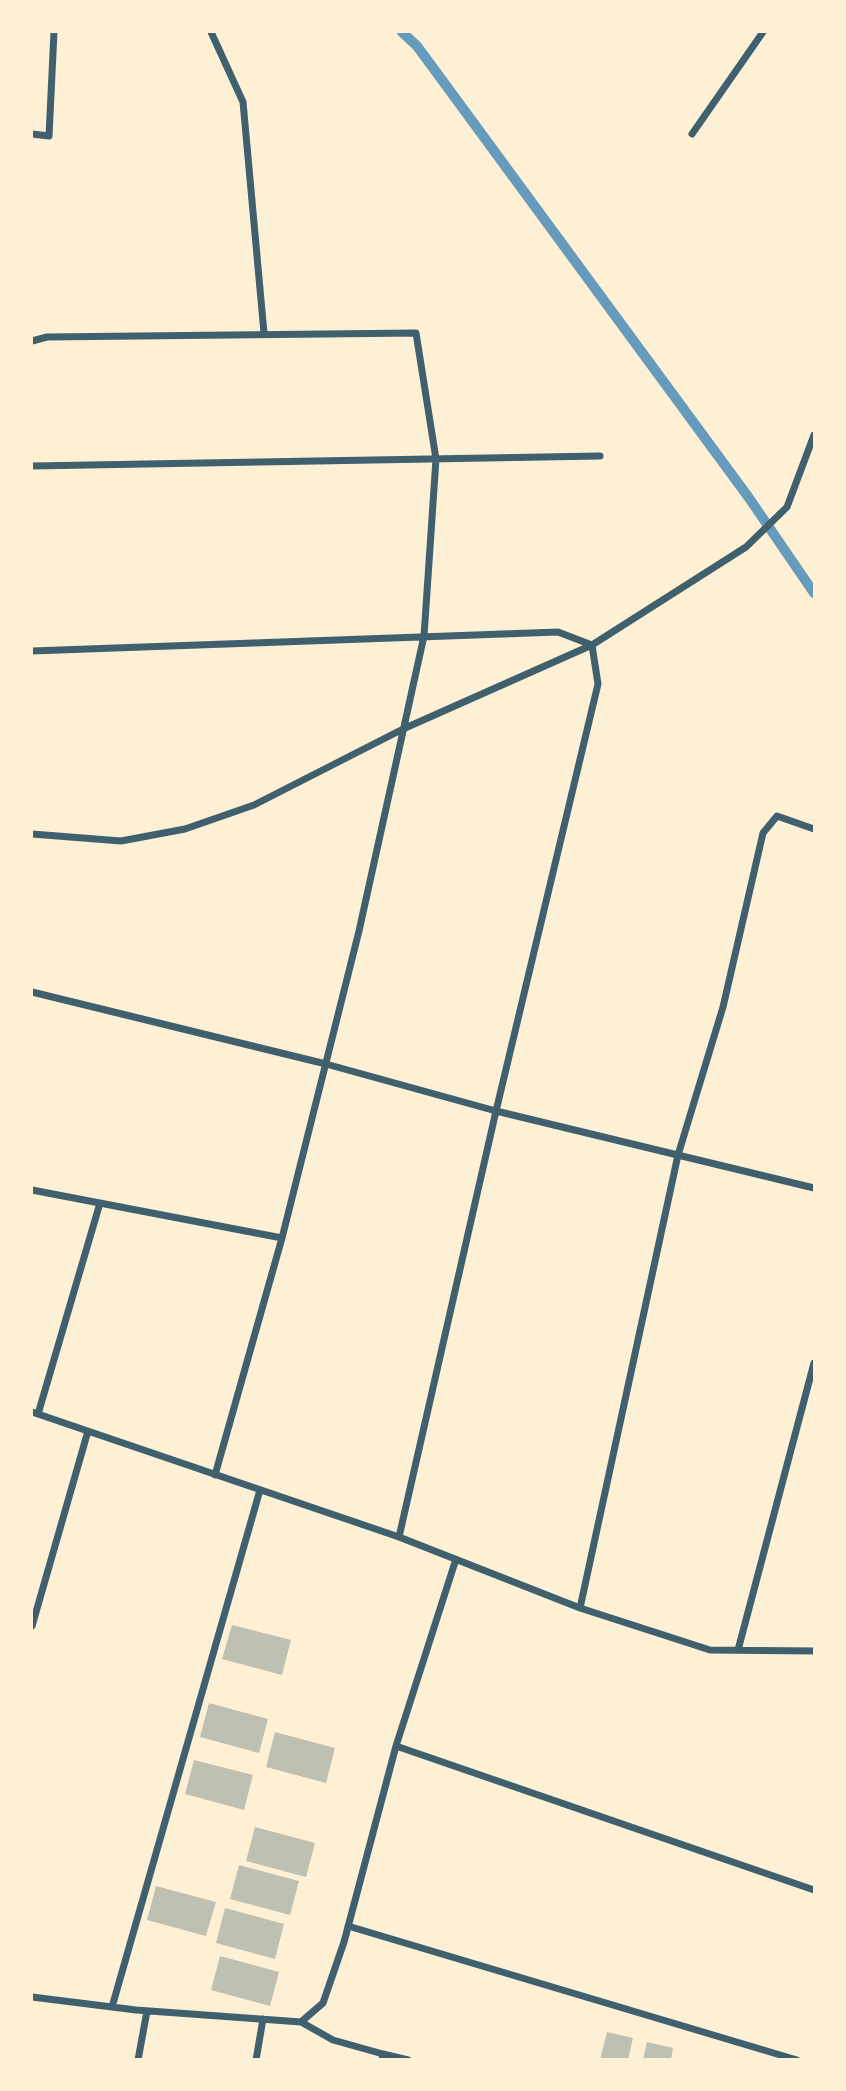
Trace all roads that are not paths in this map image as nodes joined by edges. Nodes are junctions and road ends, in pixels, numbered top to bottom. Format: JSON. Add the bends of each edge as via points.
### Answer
{"nodes":[{"id":1,"x":54,"y":32,"type":"edge"},
{"id":2,"x":211,"y":32,"type":"edge"},
{"id":3,"x":763,"y":32,"type":"edge"},
{"id":4,"x":32,"y":134,"type":"edge"},
{"id":5,"x":692,"y":134,"type":"dead end"},
{"id":6,"x":264,"y":333,"type":"junction"},
{"id":7,"x":32,"y":341,"type":"edge"},
{"id":8,"x":814,"y":435,"type":"edge"},
{"id":9,"x":600,"y":456,"type":"dead end"},
{"id":10,"x":436,"y":459,"type":"junction"},
{"id":11,"x":32,"y":466,"type":"edge"},
{"id":12,"x":424,"y":636,"type":"junction"},
{"id":13,"x":592,"y":645,"type":"junction"},
{"id":14,"x":32,"y":650,"type":"edge"},
{"id":15,"x":403,"y":729,"type":"junction"},
{"id":16,"x":814,"y":829,"type":"edge"},
{"id":17,"x":32,"y":834,"type":"edge"},
{"id":18,"x":32,"y":992,"type":"edge"},
{"id":19,"x":326,"y":1064,"type":"junction"},
{"id":20,"x":496,"y":1111,"type":"junction"},
{"id":21,"x":678,"y":1155,"type":"junction"},
{"id":22,"x":814,"y":1188,"type":"edge"},
{"id":23,"x":32,"y":1190,"type":"edge"},
{"id":24,"x":100,"y":1203,"type":"junction"},
{"id":25,"x":282,"y":1238,"type":"junction"},
{"id":26,"x":814,"y":1363,"type":"edge"},
{"id":27,"x":35,"y":1413,"type":"edge"},
{"id":28,"x":88,"y":1431,"type":"junction"},
{"id":29,"x":215,"y":1475,"type":"junction"},
{"id":30,"x":260,"y":1490,"type":"junction"},
{"id":31,"x":399,"y":1537,"type":"junction"},
{"id":32,"x":456,"y":1559,"type":"junction"},
{"id":33,"x":580,"y":1608,"type":"junction"},
{"id":34,"x":32,"y":1626,"type":"edge"},
{"id":35,"x":737,"y":1650,"type":"junction"},
{"id":36,"x":814,"y":1651,"type":"edge"},
{"id":37,"x":396,"y":1746,"type":"junction"},
{"id":38,"x":814,"y":1891,"type":"edge"},
{"id":39,"x":348,"y":1926,"type":"junction"},
{"id":40,"x":32,"y":1997,"type":"edge"},
{"id":41,"x":112,"y":2007,"type":"junction"},
{"id":42,"x":148,"y":2011,"type":"junction"},
{"id":43,"x":263,"y":2019,"type":"junction"},
{"id":44,"x":301,"y":2022,"type":"junction"},
{"id":45,"x":383,"y":2057,"type":"edge"},
{"id":46,"x":138,"y":2060,"type":"edge"},
{"id":47,"x":256,"y":2060,"type":"edge"},
{"id":48,"x":408,"y":2060,"type":"edge"},
{"id":49,"x":797,"y":2060,"type":"edge"}],
"edges":[{"from":1,"to":4,"type":"street","via":[[49,136]]},
{"from":2,"to":6,"type":"street","via":[[243,102]]},
{"from":3,"to":5,"type":"street"},
{"from":6,"to":7,"type":"street"},
{"from":6,"to":10,"type":"street","via":[[416,333]]},
{"from":8,"to":13,"type":"street","via":[[787,507],[746,547]]},
{"from":9,"to":10,"type":"street"},
{"from":10,"to":11,"type":"street"},
{"from":10,"to":12,"type":"street"},
{"from":12,"to":13,"type":"street","via":[[558,632]]},
{"from":12,"to":14,"type":"street"},
{"from":12,"to":15,"type":"street"},
{"from":13,"to":15,"type":"street"},
{"from":13,"to":20,"type":"street","via":[[598,684]]},
{"from":15,"to":17,"type":"street","via":[[254,805],[185,829],[121,841]]},
{"from":15,"to":19,"type":"street"},
{"from":16,"to":21,"type":"street","via":[[777,816],[764,833],[723,1007]]},
{"from":18,"to":19,"type":"street"},
{"from":19,"to":20,"type":"street"},
{"from":19,"to":25,"type":"street"},
{"from":20,"to":21,"type":"street"},
{"from":20,"to":31,"type":"street"},
{"from":21,"to":22,"type":"street"},
{"from":21,"to":33,"type":"street"},
{"from":23,"to":24,"type":"street"},
{"from":24,"to":25,"type":"street"},
{"from":24,"to":27,"type":"street"},
{"from":25,"to":29,"type":"street"},
{"from":26,"to":35,"type":"street"},
{"from":27,"to":28,"type":"street"},
{"from":28,"to":29,"type":"street"},
{"from":28,"to":34,"type":"street"},
{"from":29,"to":30,"type":"street"},
{"from":30,"to":31,"type":"street"},
{"from":30,"to":41,"type":"street"},
{"from":31,"to":32,"type":"street"},
{"from":32,"to":33,"type":"street"},
{"from":32,"to":37,"type":"street"},
{"from":33,"to":35,"type":"street","via":[[710,1650]]},
{"from":35,"to":36,"type":"street"},
{"from":37,"to":38,"type":"street"},
{"from":37,"to":39,"type":"street"},
{"from":39,"to":44,"type":"street","via":[[323,2003]]},
{"from":39,"to":49,"type":"street"},
{"from":40,"to":41,"type":"street"},
{"from":41,"to":42,"type":"street"},
{"from":42,"to":43,"type":"street"},
{"from":42,"to":46,"type":"street"},
{"from":43,"to":44,"type":"street"},
{"from":43,"to":47,"type":"street"},
{"from":44,"to":45,"type":"street","via":[[333,2040]]},
{"from":45,"to":48,"type":"street"}]}
